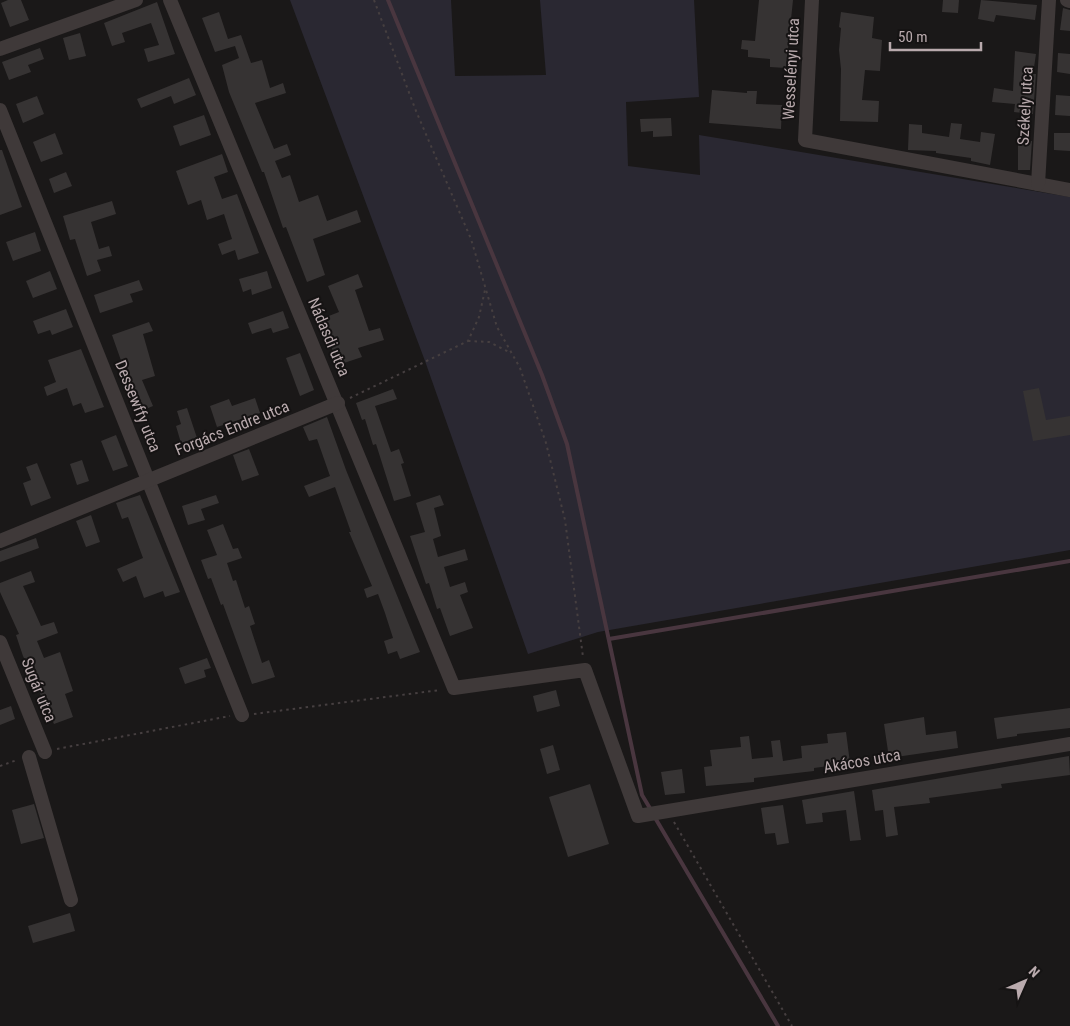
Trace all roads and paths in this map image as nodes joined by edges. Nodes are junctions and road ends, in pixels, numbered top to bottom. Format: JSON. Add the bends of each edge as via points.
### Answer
{"nodes":[{"id":1,"x":136,"y":0,"type":"edge"},
{"id":2,"x":170,"y":0,"type":"edge"},
{"id":3,"x":374,"y":0,"type":"edge"},
{"id":4,"x":812,"y":0,"type":"edge"},
{"id":5,"x":1049,"y":0,"type":"edge"},
{"id":6,"x":0,"y":49,"type":"edge"},
{"id":7,"x":0,"y":110,"type":"edge"},
{"id":8,"x":1038,"y":184,"type":"junction"},
{"id":9,"x":1070,"y":190,"type":"edge"},
{"id":10,"x":486,"y":288,"type":"junction"},
{"id":11,"x":468,"y":341,"type":"junction"},
{"id":12,"x":511,"y":353,"type":"junction"},
{"id":13,"x":338,"y":403,"type":"junction"},
{"id":14,"x":149,"y":480,"type":"junction"},
{"id":15,"x":0,"y":541,"type":"edge"},
{"id":16,"x":0,"y":642,"type":"edge"},
{"id":17,"x":584,"y":670,"type":"junction"},
{"id":18,"x":454,"y":688,"type":"junction"},
{"id":19,"x":242,"y":715,"type":"junction"},
{"id":20,"x":1070,"y":744,"type":"edge"},
{"id":21,"x":45,"y":752,"type":"joint"},
{"id":22,"x":29,"y":757,"type":"joint"},
{"id":23,"x":0,"y":766,"type":"edge"},
{"id":24,"x":664,"y":812,"type":"junction"},
{"id":25,"x":70,"y":900,"type":"dead end"},
{"id":26,"x":792,"y":1026,"type":"edge"}],
"edges":[{"from":1,"to":6,"type":"street"},
{"from":2,"to":13,"type":"street","name":"Nádasdi utca"},
{"from":3,"to":10,"type":"path","via":[[416,110],[471,238]]},
{"from":4,"to":8,"type":"street","name":"Wesselényi utca","via":[[804,140]]},
{"from":5,"to":8,"type":"street","name":"Székely utca"},
{"from":7,"to":14,"type":"street","name":"Dessewffy utca"},
{"from":8,"to":9,"type":"street"},
{"from":10,"to":11,"type":"path","via":[[480,317]]},
{"from":10,"to":12,"type":"path","via":[[497,327]]},
{"from":11,"to":12,"type":"path","via":[[489,342]]},
{"from":11,"to":13,"type":"path"},
{"from":12,"to":17,"type":"path","via":[[520,368],[546,443],[565,520]]},
{"from":13,"to":14,"type":"street","name":"Forgács Endre utca"},
{"from":13,"to":18,"type":"street","name":"Nádasdi utca"},
{"from":14,"to":15,"type":"street","name":"Forgács Endre utca"},
{"from":14,"to":19,"type":"street","name":"Dessewffy utca"},
{"from":16,"to":21,"type":"street","name":"Sugár utca"},
{"from":17,"to":18,"type":"street"},
{"from":17,"to":24,"type":"street","name":"Akácos utca","via":[[638,816]]},
{"from":18,"to":19,"type":"path"},
{"from":19,"to":21,"type":"path"},
{"from":20,"to":24,"type":"street","name":"Akácos utca"},
{"from":22,"to":23,"type":"path"},
{"from":22,"to":25,"type":"street"},
{"from":24,"to":26,"type":"path"}]}
